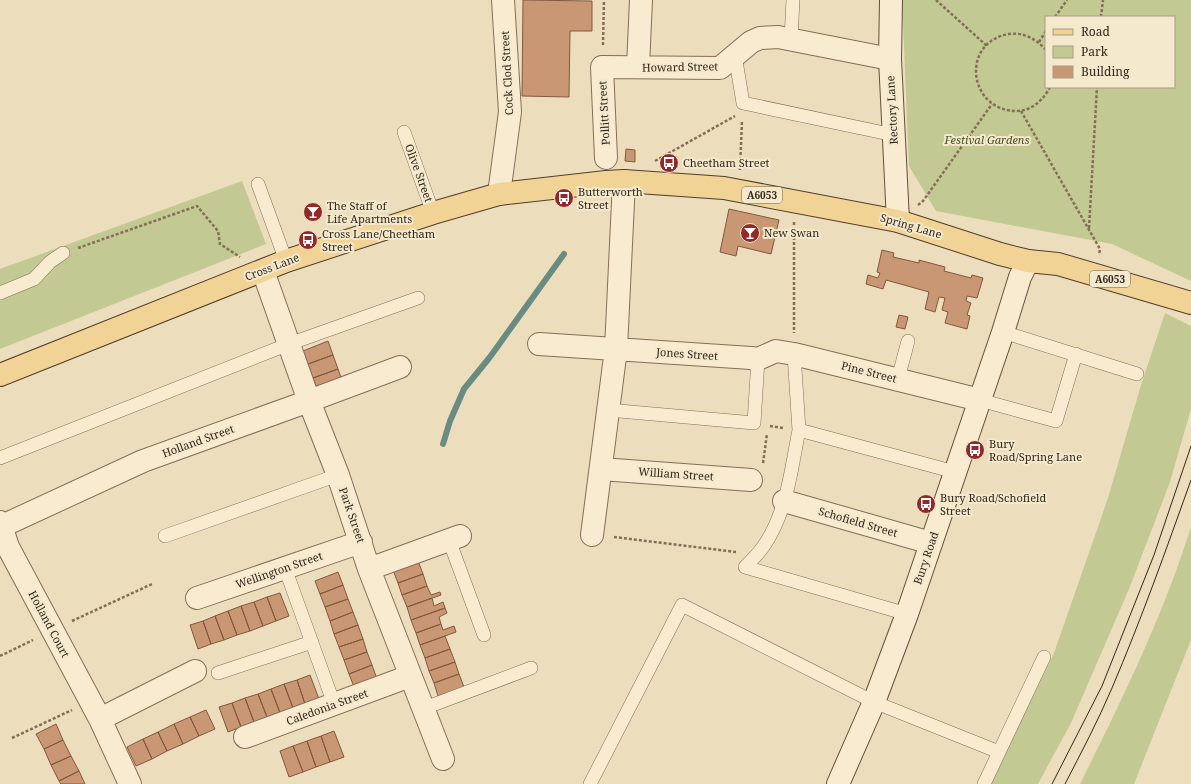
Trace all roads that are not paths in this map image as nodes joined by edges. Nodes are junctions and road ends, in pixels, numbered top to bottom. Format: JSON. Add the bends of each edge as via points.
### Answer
{"nodes":[{"id":1,"x":503,"y":0,"type":"edge"},
{"id":2,"x":641,"y":0,"type":"edge"},
{"id":3,"x":793,"y":0,"type":"edge"},
{"id":4,"x":891,"y":0,"type":"edge"},
{"id":5,"x":791,"y":39,"type":"junction"},
{"id":6,"x":735,"y":54,"type":"junction"},
{"id":7,"x":890,"y":59,"type":"junction"},
{"id":8,"x":602,"y":67,"type":"joint"},
{"id":9,"x":638,"y":67,"type":"junction"},
{"id":10,"x":404,"y":132,"type":"dead end"},
{"id":11,"x":894,"y":134,"type":"junction"},
{"id":12,"x":606,"y":158,"type":"dead end"},
{"id":13,"x":624,"y":181,"type":"junction"},
{"id":14,"x":258,"y":184,"type":"dead end"},
{"id":15,"x":499,"y":194,"type":"junction"},
{"id":16,"x":434,"y":213,"type":"junction"},
{"id":17,"x":898,"y":221,"type":"junction"},
{"id":18,"x":62,"y":253,"type":"road end"},
{"id":19,"x":286,"y":261,"type":"junction"},
{"id":20,"x":1028,"y":261,"type":"junction"},
{"id":21,"x":262,"y":271,"type":"junction"},
{"id":22,"x":0,"y":293,"type":"edge"},
{"id":23,"x":418,"y":298,"type":"dead end"},
{"id":24,"x":1191,"y":303,"type":"edge"},
{"id":25,"x":1003,"y":332,"type":"junction"},
{"id":26,"x":908,"y":341,"type":"dead end"},
{"id":27,"x":288,"y":344,"type":"junction"},
{"id":28,"x":539,"y":344,"type":"dead end"},
{"id":29,"x":616,"y":349,"type":"junction"},
{"id":30,"x":794,"y":354,"type":"junction"},
{"id":31,"x":1076,"y":354,"type":"junction"},
{"id":32,"x":758,"y":359,"type":"junction"},
{"id":33,"x":400,"y":367,"type":"dead end"},
{"id":34,"x":1137,"y":374,"type":"dead end"},
{"id":35,"x":0,"y":375,"type":"edge"},
{"id":36,"x":898,"y":379,"type":"junction"},
{"id":37,"x":980,"y":400,"type":"junction"},
{"id":38,"x":309,"y":401,"type":"junction"},
{"id":39,"x":608,"y":410,"type":"junction"},
{"id":40,"x":799,"y":430,"type":"junction"},
{"id":41,"x":0,"y":458,"type":"edge"},
{"id":42,"x":601,"y":469,"type":"junction"},
{"id":43,"x":955,"y":472,"type":"junction"},
{"id":44,"x":757,"y":474,"type":"road end"},
{"id":45,"x":338,"y":475,"type":"junction"},
{"id":46,"x":784,"y":501,"type":"junction"},
{"id":47,"x":1,"y":525,"type":"edge"},
{"id":48,"x":592,"y":535,"type":"road end"},
{"id":49,"x":165,"y":536,"type":"dead end"},
{"id":50,"x":454,"y":538,"type":"joint"},
{"id":51,"x":361,"y":542,"type":"junction"},
{"id":52,"x":931,"y":543,"type":"junction"},
{"id":53,"x":285,"y":568,"type":"junction"},
{"id":54,"x":369,"y":569,"type":"junction"},
{"id":55,"x":197,"y":598,"type":"dead end"},
{"id":56,"x":907,"y":614,"type":"junction"},
{"id":57,"x":484,"y":635,"type":"dead end"},
{"id":58,"x":312,"y":642,"type":"junction"},
{"id":59,"x":1044,"y":657,"type":"dead end"},
{"id":60,"x":531,"y":668,"type":"dead end"},
{"id":61,"x":195,"y":672,"type":"dead end"},
{"id":62,"x":218,"y":673,"type":"dead end"},
{"id":63,"x":410,"y":676,"type":"junction"},
{"id":64,"x":874,"y":702,"type":"junction"},
{"id":65,"x":334,"y":704,"type":"junction"},
{"id":66,"x":422,"y":709,"type":"junction"},
{"id":67,"x":96,"y":710,"type":"junction"},
{"id":68,"x":245,"y":737,"type":"dead end"},
{"id":69,"x":999,"y":752,"type":"junction"},
{"id":70,"x":442,"y":759,"type":"dead end"},
{"id":71,"x":130,"y":784,"type":"edge"},
{"id":72,"x":590,"y":784,"type":"edge"},
{"id":73,"x":838,"y":784,"type":"edge"},
{"id":74,"x":984,"y":784,"type":"edge"}],
"edges":[{"from":1,"to":15,"type":"street","name":"Cock Clod Street","via":[[510,112]]},
{"from":2,"to":9,"type":"street"},
{"from":3,"to":5,"type":"lane"},
{"from":4,"to":7,"type":"street","name":"Rectory Lane"},
{"from":5,"to":6,"type":"street","name":"Howard Street","via":[[760,38]]},
{"from":5,"to":7,"type":"street","name":"Howard Street"},
{"from":6,"to":9,"type":"street","name":"Howard Street","via":[[720,68]]},
{"from":6,"to":11,"type":"lane","via":[[742,107]]},
{"from":7,"to":11,"type":"street","name":"Rectory Lane"},
{"from":8,"to":9,"type":"street","name":"Howard Street"},
{"from":8,"to":12,"type":"street","name":"Pollitt Street"},
{"from":10,"to":16,"type":"lane","name":"Olive Street"},
{"from":11,"to":17,"type":"street","name":"Rectory Lane"},
{"from":13,"to":15,"type":"main road","name":"Cross Lane","number":"A6053"},
{"from":13,"to":17,"type":"main road","name":"Spring Lane","number":"A6053","via":[[724,188]]},
{"from":13,"to":29,"type":"street"},
{"from":14,"to":19,"type":"lane"},
{"from":15,"to":16,"type":"main road","name":"Cross Lane","number":"A6053"},
{"from":16,"to":19,"type":"main road","name":"Cross Lane","number":"A6053"},
{"from":17,"to":20,"type":"main road","name":"Spring Lane","number":"A6053"},
{"from":18,"to":22,"type":"lane","via":[[34,280]]},
{"from":19,"to":21,"type":"main road","name":"Cross Lane","number":"A6053"},
{"from":20,"to":24,"type":"main road","name":"Spring Lane","number":"A6053","via":[[1058,264]]},
{"from":20,"to":25,"type":"street","name":"Bury Road","via":[[1020,277]]},
{"from":21,"to":27,"type":"street","name":"Park Street"},
{"from":21,"to":35,"type":"main road","name":"Cross Lane","number":"A6053"},
{"from":23,"to":27,"type":"lane"},
{"from":25,"to":31,"type":"lane"},
{"from":25,"to":37,"type":"street","name":"Bury Road"},
{"from":26,"to":36,"type":"lane"},
{"from":27,"to":38,"type":"street","name":"Park Street"},
{"from":27,"to":41,"type":"lane"},
{"from":28,"to":29,"type":"street","name":"Jones Street"},
{"from":29,"to":32,"type":"street","name":"Jones Street"},
{"from":29,"to":39,"type":"street"},
{"from":30,"to":32,"type":"street","name":"Pine Street","via":[[776,351]]},
{"from":30,"to":36,"type":"street","name":"Pine Street"},
{"from":30,"to":40,"type":"lane"},
{"from":31,"to":34,"type":"lane"},
{"from":31,"to":37,"type":"lane","via":[[1056,421]]},
{"from":32,"to":39,"type":"lane","via":[[754,423]]},
{"from":33,"to":38,"type":"street","name":"Holland Street"},
{"from":36,"to":37,"type":"street","name":"Pine Street"},
{"from":37,"to":43,"type":"street","name":"Bury Road"},
{"from":38,"to":45,"type":"street","name":"Park Street"},
{"from":38,"to":47,"type":"street","name":"Holland Street","via":[[142,461]]},
{"from":39,"to":42,"type":"street"},
{"from":40,"to":43,"type":"lane"},
{"from":40,"to":46,"type":"lane"},
{"from":42,"to":44,"type":"street","name":"William Street"},
{"from":42,"to":48,"type":"street"},
{"from":43,"to":52,"type":"street","name":"Bury Road"},
{"from":45,"to":49,"type":"lane"},
{"from":45,"to":51,"type":"street","name":"Park Street"},
{"from":46,"to":52,"type":"street","name":"Schofield Street"},
{"from":46,"to":56,"type":"lane","via":[[774,529],[763,548],[744,567]]},
{"from":47,"to":67,"type":"street","name":"Holland Court","via":[[8,547]]},
{"from":50,"to":54,"type":"street"},
{"from":50,"to":57,"type":"lane"},
{"from":51,"to":53,"type":"street","name":"Wellington Street"},
{"from":51,"to":54,"type":"street","name":"Park Street"},
{"from":52,"to":56,"type":"street","name":"Bury Road"},
{"from":53,"to":55,"type":"street","name":"Wellington Street"},
{"from":53,"to":58,"type":"lane"},
{"from":54,"to":63,"type":"street","name":"Park Street"},
{"from":56,"to":64,"type":"street","name":"Bury Road"},
{"from":58,"to":62,"type":"lane"},
{"from":58,"to":65,"type":"lane"},
{"from":59,"to":69,"type":"lane"},
{"from":60,"to":66,"type":"lane"},
{"from":61,"to":67,"type":"street"},
{"from":63,"to":65,"type":"street","name":"Caledonia Street"},
{"from":63,"to":66,"type":"street","name":"Park Street"},
{"from":64,"to":69,"type":"lane"},
{"from":64,"to":72,"type":"lane","via":[[682,605]]},
{"from":64,"to":73,"type":"street","name":"Bury Road"},
{"from":65,"to":68,"type":"street","name":"Caledonia Street"},
{"from":66,"to":70,"type":"street","name":"Park Street"},
{"from":67,"to":71,"type":"street","name":"Holland Court"},
{"from":69,"to":74,"type":"lane"}]}
